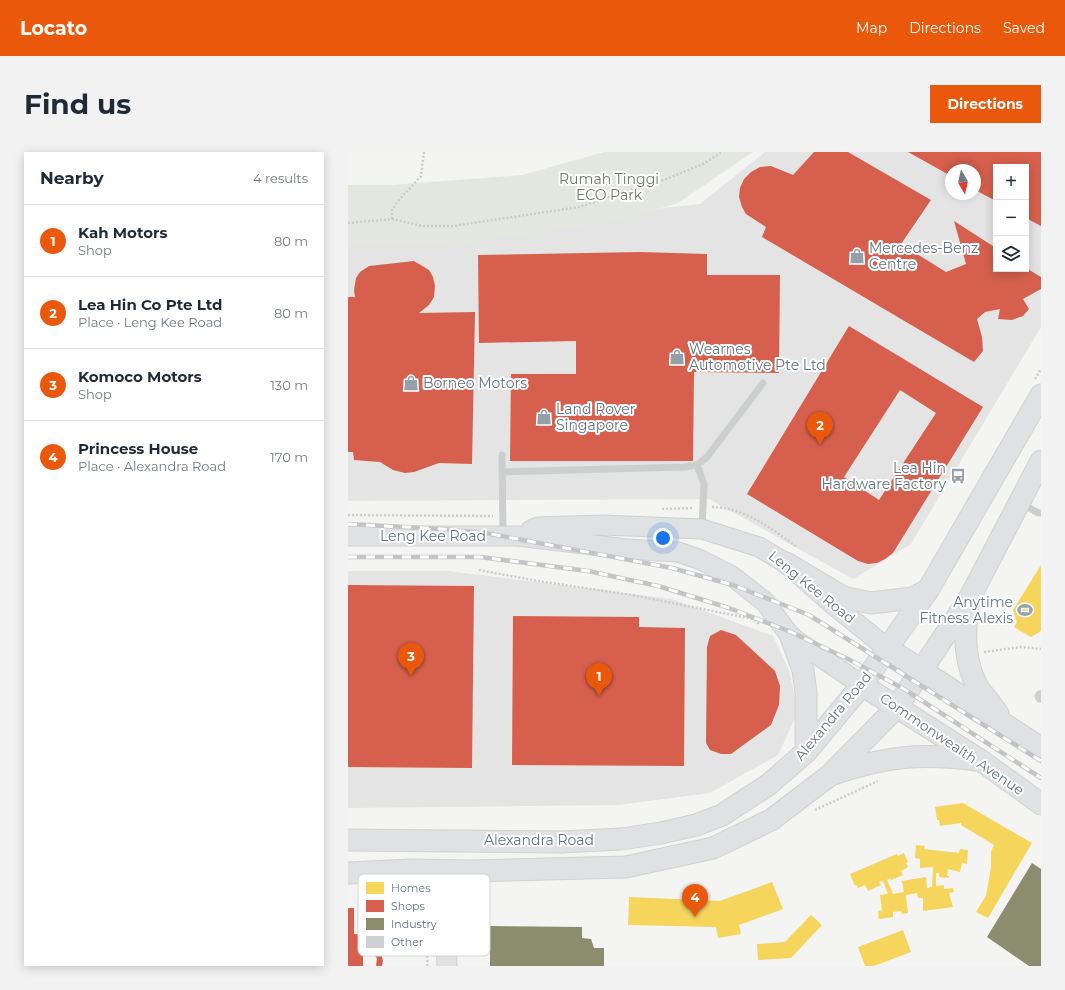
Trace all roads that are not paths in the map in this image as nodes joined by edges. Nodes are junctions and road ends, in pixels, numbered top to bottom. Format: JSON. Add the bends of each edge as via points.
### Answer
{"nodes":[{"id":1,"x":763,"y":383,"type":"dead end"},
{"id":2,"x":1040,"y":397,"type":"edge"},
{"id":3,"x":1041,"y":419,"type":"edge"},
{"id":4,"x":502,"y":455,"type":"dead end"},
{"id":5,"x":1041,"y":461,"type":"edge"},
{"id":6,"x":697,"y":465,"type":"junction"},
{"id":7,"x":503,"y":472,"type":"junction"},
{"id":8,"x":1020,"y":503,"type":"junction"},
{"id":9,"x":1041,"y":513,"type":"edge"},
{"id":10,"x":702,"y":529,"type":"junction"},
{"id":11,"x":348,"y":536,"type":"edge"},
{"id":12,"x":510,"y":536,"type":"junction"},
{"id":13,"x":786,"y":563,"type":"junction"},
{"id":14,"x":928,"y":590,"type":"junction"},
{"id":15,"x":969,"y":599,"type":"junction"},
{"id":16,"x":791,"y":637,"type":"junction"},
{"id":17,"x":887,"y":648,"type":"junction"},
{"id":18,"x":922,"y":670,"type":"junction"},
{"id":19,"x":862,"y":685,"type":"junction"},
{"id":20,"x":896,"y":707,"type":"junction"},
{"id":21,"x":1007,"y":726,"type":"junction"},
{"id":22,"x":1041,"y":748,"type":"edge"},
{"id":23,"x":806,"y":752,"type":"junction"},
{"id":24,"x":980,"y":760,"type":"junction"},
{"id":25,"x":829,"y":776,"type":"junction"},
{"id":26,"x":1041,"y":804,"type":"edge"},
{"id":27,"x":348,"y":840,"type":"edge"},
{"id":28,"x":412,"y":870,"type":"junction"},
{"id":29,"x":471,"y":871,"type":"junction"},
{"id":30,"x":348,"y":873,"type":"edge"},
{"id":31,"x":416,"y":874,"type":"edge"},
{"id":32,"x":469,"y":874,"type":"edge"}],
"edges":[{"from":1,"to":6,"type":"lane","via":[[707,457]]},
{"from":2,"to":3,"type":"main road","via":[[1037,415]]},
{"from":2,"to":14,"type":"main road","name":"Alexandra Road"},
{"from":4,"to":7,"type":"lane"},
{"from":5,"to":8,"type":"main road","name":"Alexandra Road"},
{"from":6,"to":7,"type":"lane"},
{"from":6,"to":10,"type":"lane","via":[[704,484]]},
{"from":7,"to":12,"type":"lane"},
{"from":8,"to":9,"type":"lane"},
{"from":8,"to":15,"type":"main road","name":"Alexandra Road"},
{"from":10,"to":12,"type":"street","name":"Leng Kee Road","via":[[603,525],[538,527]]},
{"from":10,"to":13,"type":"street","name":"Leng Kee Road","via":[[759,547]]},
{"from":11,"to":12,"type":"street","name":"Leng Kee Road"},
{"from":12,"to":16,"type":"street","name":"Leng Kee Road","via":[[626,550],[678,552],[701,560],[732,576],[765,602]]},
{"from":13,"to":14,"type":"main road","via":[[843,597],[871,603],[912,598]]},
{"from":13,"to":17,"type":"street","name":"Leng Kee Road"},
{"from":14,"to":17,"type":"main road","name":"Alexandra Road"},
{"from":15,"to":18,"type":"main road","name":"Alexandra Road"},
{"from":15,"to":21,"type":"main road","via":[[966,655],[978,688]]},
{"from":16,"to":19,"type":"street","name":"Leng Kee Road"},
{"from":16,"to":23,"type":"main road","via":[[803,670],[806,693]]},
{"from":17,"to":18,"type":"main road"},
{"from":17,"to":19,"type":"main road","name":"Alexandra Road"},
{"from":18,"to":20,"type":"main road","name":"Alexandra Road"},
{"from":18,"to":21,"type":"main road"},
{"from":19,"to":20,"type":"main road","name":"Commonwealth Avenue"},
{"from":19,"to":23,"type":"main road","name":"Alexandra Road"},
{"from":20,"to":24,"type":"main road","name":"Commonwealth Avenue"},
{"from":20,"to":25,"type":"main road","name":"Alexandra Road"},
{"from":21,"to":22,"type":"main road"},
{"from":23,"to":27,"type":"main road","name":"Alexandra Road","via":[[768,785],[722,815],[696,825],[661,833],[621,839],[561,842]]},
{"from":24,"to":25,"type":"main road","via":[[937,755],[898,757],[867,763]]},
{"from":24,"to":26,"type":"main road","name":"Commonwealth Avenue"},
{"from":25,"to":29,"type":"main road","name":"Alexandra Road","via":[[771,820],[713,848],[626,867]]},
{"from":28,"to":29,"type":"main road","name":"Alexandra Road"},
{"from":28,"to":30,"type":"main road","name":"Alexandra Road"},
{"from":28,"to":31,"type":"street"},
{"from":29,"to":32,"type":"street"}]}
